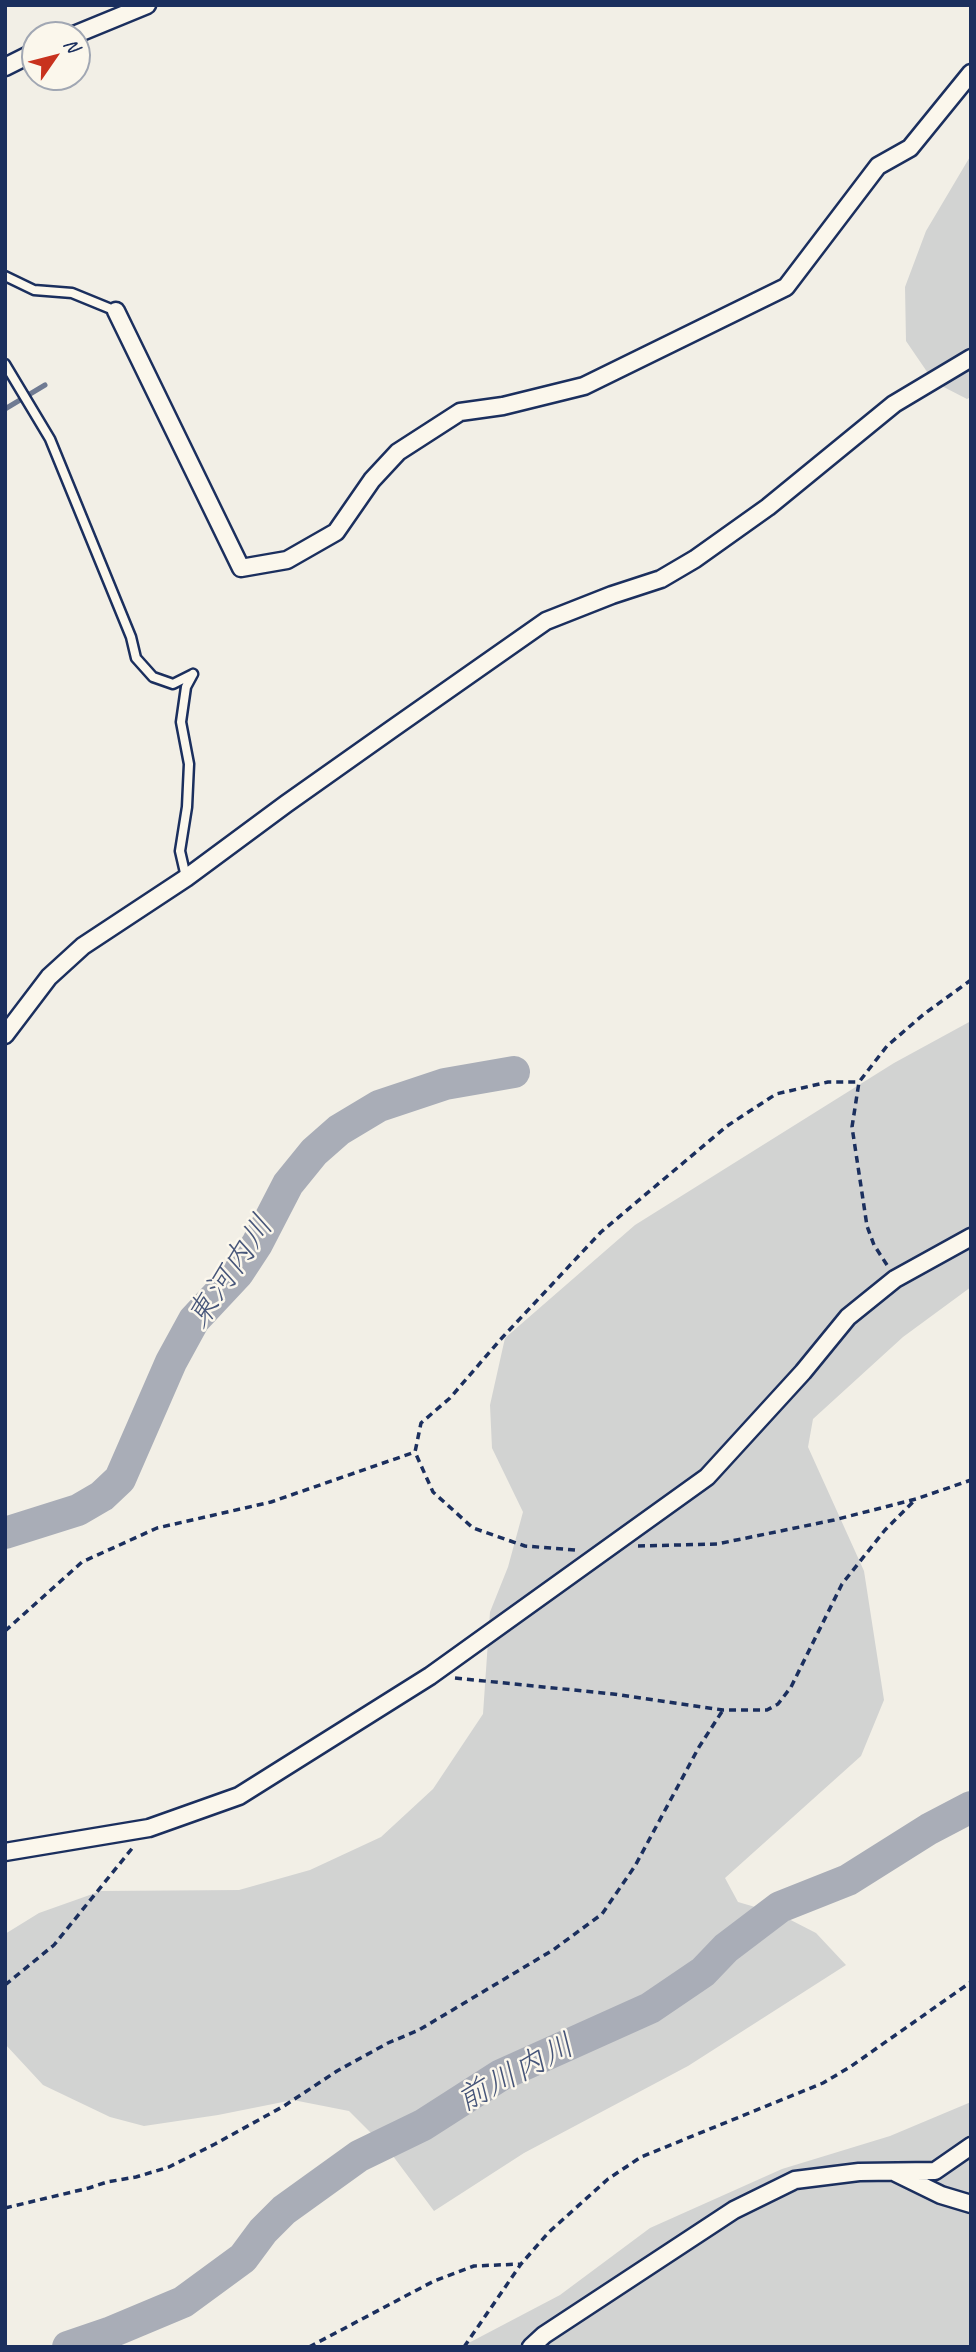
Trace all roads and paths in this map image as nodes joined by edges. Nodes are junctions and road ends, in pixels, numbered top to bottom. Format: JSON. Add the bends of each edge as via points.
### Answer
{"nodes":[{"id":1,"x":146,"y":5,"type":"edge"},
{"id":2,"x":91,"y":28,"type":"edge"},
{"id":3,"x":21,"y":59,"type":"edge"},
{"id":4,"x":5,"y":67,"type":"edge"},
{"id":5,"x":971,"y":73,"type":"edge"},
{"id":6,"x":5,"y":276,"type":"edge"},
{"id":7,"x":116,"y":311,"type":"joint"},
{"id":8,"x":971,"y":358,"type":"edge"},
{"id":9,"x":5,"y":364,"type":"edge"},
{"id":10,"x":186,"y":878,"type":"junction"},
{"id":11,"x":971,"y":980,"type":"edge"},
{"id":12,"x":5,"y":1035,"type":"edge"},
{"id":13,"x":859,"y":1082,"type":"junction"},
{"id":14,"x":971,"y":1237,"type":"edge"},
{"id":15,"x":895,"y":1279,"type":"junction"},
{"id":16,"x":415,"y":1452,"type":"junction"},
{"id":17,"x":971,"y":1480,"type":"edge"},
{"id":18,"x":916,"y":1499,"type":"junction"},
{"id":19,"x":611,"y":1547,"type":"junction"},
{"id":20,"x":5,"y":1631,"type":"edge"},
{"id":21,"x":430,"y":1676,"type":"junction"},
{"id":22,"x":723,"y":1710,"type":"junction"},
{"id":23,"x":149,"y":1828,"type":"junction"},
{"id":24,"x":5,"y":1852,"type":"edge"},
{"id":25,"x":971,"y":1982,"type":"edge"},
{"id":26,"x":5,"y":1985,"type":"edge"},
{"id":27,"x":971,"y":2146,"type":"edge"},
{"id":28,"x":890,"y":2170,"type":"junction"},
{"id":29,"x":971,"y":2204,"type":"edge"},
{"id":30,"x":5,"y":2208,"type":"edge"},
{"id":31,"x":521,"y":2264,"type":"junction"},
{"id":32,"x":309,"y":2347,"type":"edge"},
{"id":33,"x":464,"y":2347,"type":"edge"},
{"id":34,"x":531,"y":2347,"type":"edge"}],
"edges":[{"from":1,"to":2,"type":"street"},
{"from":3,"to":4,"type":"street"},
{"from":5,"to":7,"type":"street","via":[[910,148],[878,166],[786,287],[583,386],[460,412],[398,452],[335,532],[287,560],[241,568]]},
{"from":6,"to":7,"type":"lane","via":[[34,290],[72,293]]},
{"from":8,"to":10,"type":"street","via":[[894,404],[768,507],[695,559],[661,579],[546,621]]},
{"from":9,"to":10,"type":"lane","via":[[50,439],[136,658],[153,677],[173,684],[193,674],[186,687],[181,722],[189,764],[180,850]]},
{"from":10,"to":12,"type":"street","via":[[83,946],[49,977]]},
{"from":11,"to":13,"type":"path","via":[[887,1046]]},
{"from":13,"to":15,"type":"path","via":[[852,1127],[866,1226]]},
{"from":13,"to":16,"type":"path","via":[[828,1082],[776,1094],[727,1126],[601,1232],[450,1398],[421,1423]]},
{"from":14,"to":15,"type":"street"},
{"from":15,"to":19,"type":"street","via":[[848,1317],[707,1477]]},
{"from":16,"to":19,"type":"path","via":[[433,1492],[473,1528],[524,1546],[572,1551]]},
{"from":16,"to":20,"type":"path","via":[[271,1502],[157,1528],[82,1562]]},
{"from":17,"to":18,"type":"path"},
{"from":18,"to":19,"type":"path","via":[[717,1544]]},
{"from":18,"to":22,"type":"path","via":[[842,1584],[791,1687],[778,1703],[767,1710]]},
{"from":19,"to":21,"type":"street"},
{"from":21,"to":22,"type":"path"},
{"from":21,"to":23,"type":"street","via":[[239,1797]]},
{"from":22,"to":30,"type":"path","via":[[635,1866],[601,1914],[553,1950],[419,2030],[169,2167]]},
{"from":23,"to":24,"type":"street"},
{"from":23,"to":26,"type":"path","via":[[54,1945]]},
{"from":25,"to":31,"type":"path","via":[[823,2083],[641,2157],[608,2179]]},
{"from":27,"to":28,"type":"street","via":[[935,2171]]},
{"from":28,"to":29,"type":"street"},
{"from":28,"to":34,"type":"street","via":[[795,2180],[770,2192],[734,2210]]},
{"from":31,"to":32,"type":"path","via":[[474,2266],[434,2281]]},
{"from":31,"to":33,"type":"path"}]}
